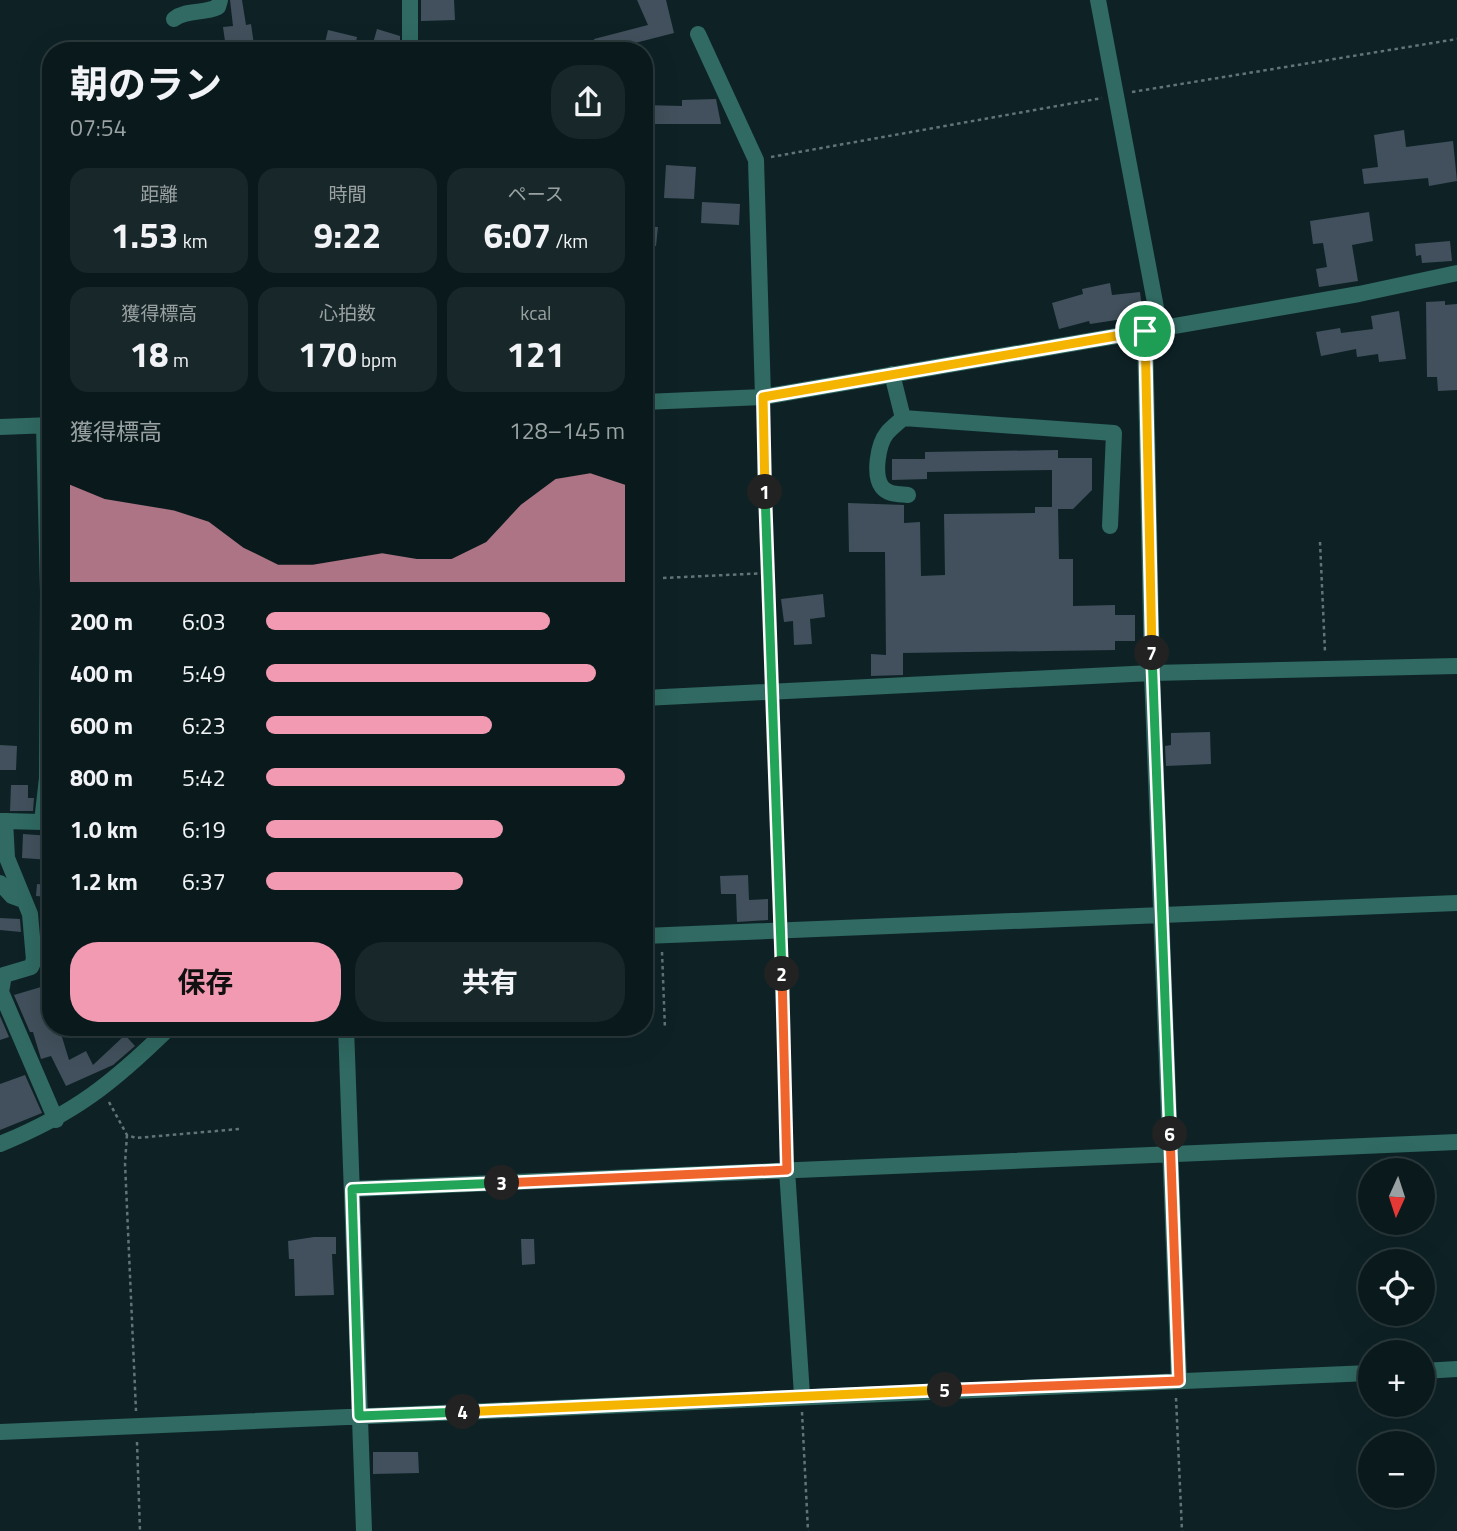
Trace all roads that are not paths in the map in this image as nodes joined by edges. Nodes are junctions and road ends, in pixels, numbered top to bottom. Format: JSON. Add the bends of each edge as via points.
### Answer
{"nodes":[{"id":1,"x":220,"y":0,"type":"edge"},
{"id":2,"x":410,"y":0,"type":"edge"},
{"id":3,"x":1098,"y":0,"type":"edge"},
{"id":4,"x":174,"y":19,"type":"dead end"},
{"id":5,"x":698,"y":34,"type":"dead end"},
{"id":6,"x":410,"y":42,"type":"edge"},
{"id":7,"x":1457,"y":273,"type":"edge"},
{"id":8,"x":1153,"y":330,"type":"junction"},
{"id":9,"x":892,"y":374,"type":"junction"},
{"id":10,"x":763,"y":397,"type":"junction"},
{"id":11,"x":653,"y":402,"type":"edge"},
{"id":12,"x":903,"y":418,"type":"junction"},
{"id":13,"x":42,"y":425,"type":"edge"},
{"id":14,"x":0,"y":427,"type":"edge"},
{"id":15,"x":908,"y":495,"type":"dead end"},
{"id":16,"x":1110,"y":526,"type":"dead end"},
{"id":17,"x":1457,"y":666,"type":"edge"},
{"id":18,"x":1152,"y":673,"type":"junction"},
{"id":19,"x":653,"y":698,"type":"edge"},
{"id":20,"x":3,"y":821,"type":"edge"},
{"id":21,"x":42,"y":822,"type":"edge"},
{"id":22,"x":0,"y":883,"type":"edge"},
{"id":23,"x":23,"y":900,"type":"junction"},
{"id":24,"x":1457,"y":903,"type":"edge"},
{"id":25,"x":1162,"y":916,"type":"junction"},
{"id":26,"x":653,"y":935,"type":"edge"},
{"id":27,"x":160,"y":1036,"type":"edge"},
{"id":28,"x":346,"y":1036,"type":"edge"},
{"id":29,"x":55,"y":1120,"type":"junction"},
{"id":30,"x":1457,"y":1142,"type":"edge"},
{"id":31,"x":0,"y":1143,"type":"edge"},
{"id":32,"x":1171,"y":1154,"type":"junction"},
{"id":33,"x":787,"y":1170,"type":"junction"},
{"id":34,"x":352,"y":1189,"type":"junction"},
{"id":35,"x":1457,"y":1370,"type":"edge"},
{"id":36,"x":1435,"y":1371,"type":"edge"},
{"id":37,"x":1358,"y":1374,"type":"edge"},
{"id":38,"x":1177,"y":1382,"type":"junction"},
{"id":39,"x":802,"y":1395,"type":"junction"},
{"id":40,"x":359,"y":1416,"type":"junction"},
{"id":41,"x":0,"y":1432,"type":"edge"},
{"id":42,"x":364,"y":1531,"type":"edge"}],
"edges":[{"from":1,"to":4,"type":"street","via":[[218,7],[207,12],[183,13]]},
{"from":2,"to":6,"type":"street"},
{"from":3,"to":8,"type":"street"},
{"from":5,"to":10,"type":"street","via":[[756,160],[760,182]]},
{"from":7,"to":8,"type":"street"},
{"from":8,"to":9,"type":"street"},
{"from":8,"to":18,"type":"street"},
{"from":9,"to":10,"type":"street"},
{"from":9,"to":12,"type":"street"},
{"from":10,"to":11,"type":"street"},
{"from":12,"to":15,"type":"street","via":[[885,435],[878,472],[881,486],[890,493]]},
{"from":12,"to":16,"type":"street","via":[[1114,433]]},
{"from":13,"to":14,"type":"street"},
{"from":17,"to":18,"type":"street"},
{"from":18,"to":19,"type":"street"},
{"from":18,"to":25,"type":"street"},
{"from":20,"to":21,"type":"street"},
{"from":20,"to":23,"type":"street","via":[[7,859]]},
{"from":22,"to":23,"type":"street"},
{"from":23,"to":29,"type":"street","via":[[30,914],[34,960],[31,967],[4,975],[1,992]]},
{"from":24,"to":25,"type":"street"},
{"from":25,"to":26,"type":"street"},
{"from":25,"to":32,"type":"street"},
{"from":27,"to":29,"type":"street","via":[[102,1088]]},
{"from":28,"to":34,"type":"street"},
{"from":29,"to":31,"type":"street"},
{"from":30,"to":32,"type":"street"},
{"from":32,"to":33,"type":"street"},
{"from":32,"to":38,"type":"street"},
{"from":33,"to":34,"type":"street"},
{"from":33,"to":39,"type":"street"},
{"from":34,"to":40,"type":"street"},
{"from":35,"to":36,"type":"street"},
{"from":37,"to":38,"type":"street"},
{"from":38,"to":39,"type":"street"},
{"from":39,"to":40,"type":"street"},
{"from":40,"to":41,"type":"street"},
{"from":40,"to":42,"type":"street"}]}
